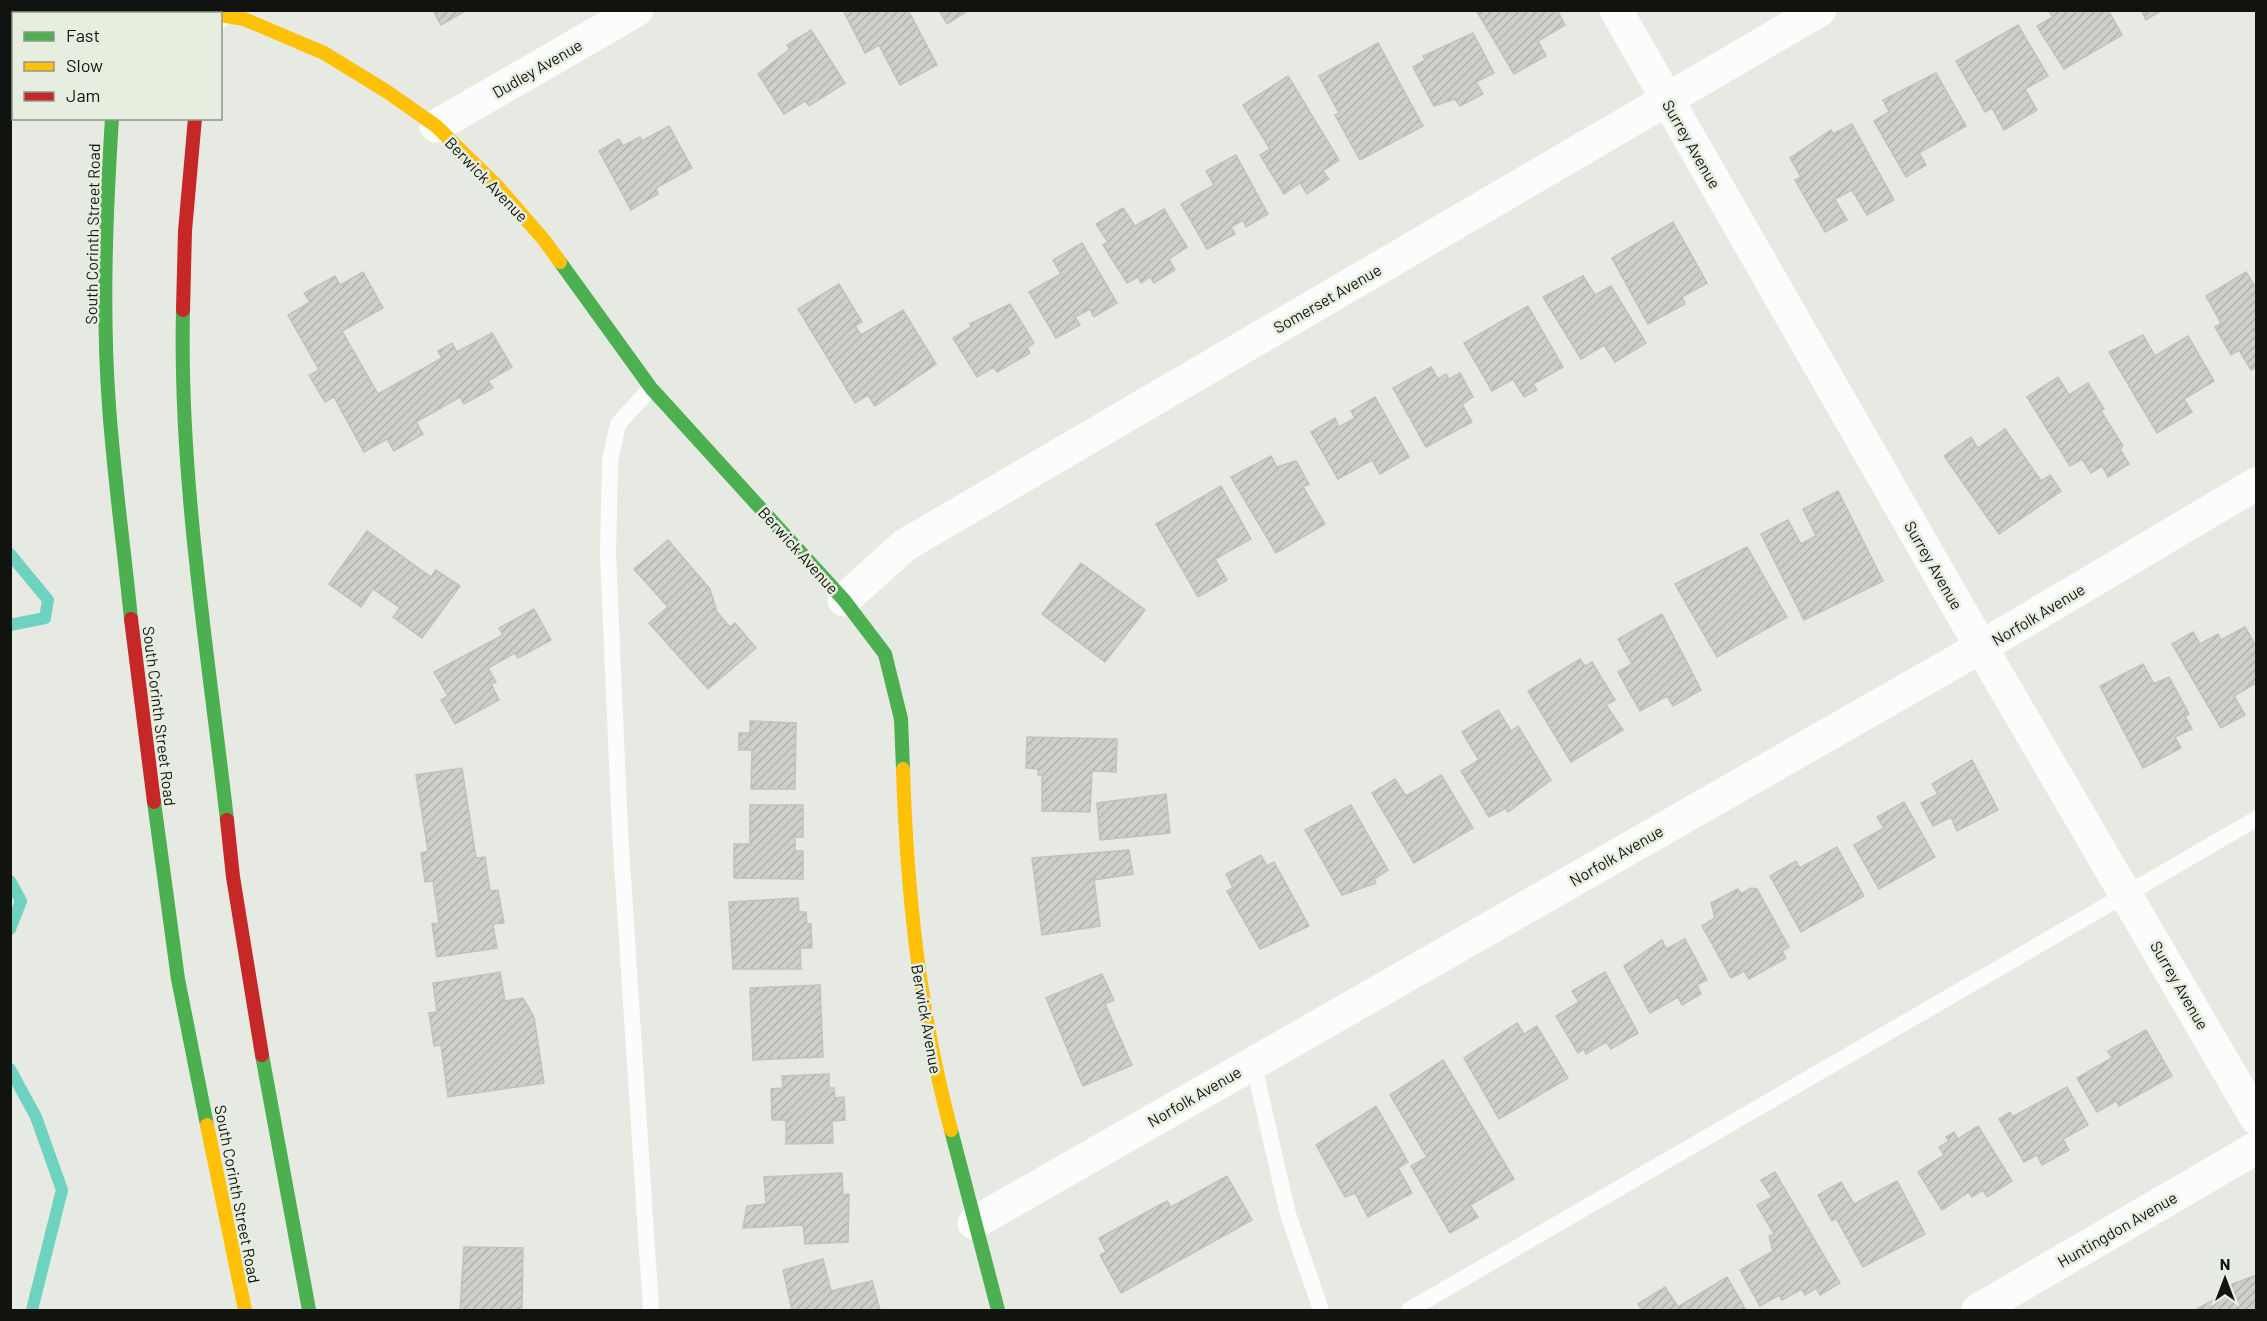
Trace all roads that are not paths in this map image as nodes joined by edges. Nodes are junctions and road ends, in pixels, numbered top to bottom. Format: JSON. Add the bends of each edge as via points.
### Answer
{"nodes":[{"id":1,"x":637,"y":10,"type":"edge"},
{"id":2,"x":1616,"y":10,"type":"edge"},
{"id":3,"x":1820,"y":10,"type":"edge"},
{"id":4,"x":222,"y":15,"type":"edge"},
{"id":5,"x":1666,"y":99,"type":"junction"},
{"id":6,"x":112,"y":120,"type":"edge"},
{"id":7,"x":195,"y":120,"type":"edge"},
{"id":8,"x":436,"y":126,"type":"junction"},
{"id":9,"x":651,"y":388,"type":"junction"},
{"id":10,"x":2256,"y":484,"type":"edge"},
{"id":11,"x":844,"y":600,"type":"junction"},
{"id":12,"x":1981,"y":647,"type":"junction"},
{"id":13,"x":2256,"y":819,"type":"edge"},
{"id":14,"x":2127,"y":894,"type":"junction"},
{"id":15,"x":1253,"y":1062,"type":"junction"},
{"id":16,"x":2256,"y":1118,"type":"edge"},
{"id":17,"x":2256,"y":1148,"type":"edge"},
{"id":18,"x":974,"y":1223,"type":"junction"},
{"id":19,"x":245,"y":1311,"type":"edge"},
{"id":20,"x":309,"y":1311,"type":"edge"},
{"id":21,"x":651,"y":1311,"type":"edge"},
{"id":22,"x":998,"y":1311,"type":"edge"},
{"id":23,"x":1322,"y":1311,"type":"edge"},
{"id":24,"x":1409,"y":1311,"type":"edge"},
{"id":25,"x":1978,"y":1311,"type":"edge"}],
"edges":[{"from":1,"to":8,"type":"street","name":"Dudley Avenue"},
{"from":2,"to":5,"type":"street","name":"Surrey Avenue"},
{"from":3,"to":5,"type":"street","name":"Somerset Avenue"},
{"from":4,"to":8,"type":"main road","name":"Berwick Avenue","via":[[244,19],[324,53]]},
{"from":5,"to":11,"type":"street","name":"Somerset Avenue","via":[[905,545]]},
{"from":5,"to":12,"type":"street","name":"Surrey Avenue"},
{"from":6,"to":19,"type":"main road","name":"South Corinth Street Road","via":[[106,311],[109,405],[135,661],[178,979]]},
{"from":7,"to":20,"type":"main road","via":[[185,231],[183,316],[191,506],[233,877]]},
{"from":8,"to":9,"type":"main road","name":"Berwick Avenue","via":[[498,187],[544,240]]},
{"from":9,"to":11,"type":"main road","name":"Berwick Avenue"},
{"from":9,"to":21,"type":"lane","via":[[618,424],[610,461],[608,554],[620,832]]},
{"from":10,"to":12,"type":"street","name":"Norfolk Avenue"},
{"from":11,"to":18,"type":"main road","name":"Berwick Avenue","via":[[885,654],[901,719],[913,935],[935,1071]]},
{"from":12,"to":14,"type":"street","name":"Surrey Avenue"},
{"from":12,"to":15,"type":"street","name":"Norfolk Avenue"},
{"from":13,"to":14,"type":"lane"},
{"from":14,"to":16,"type":"street","name":"Surrey Avenue"},
{"from":14,"to":24,"type":"lane"},
{"from":15,"to":18,"type":"street","name":"Norfolk Avenue"},
{"from":15,"to":23,"type":"lane","via":[[1288,1214]]},
{"from":17,"to":25,"type":"street","name":"Huntingdon Avenue"},
{"from":18,"to":22,"type":"main road","name":"Berwick Avenue"}]}
